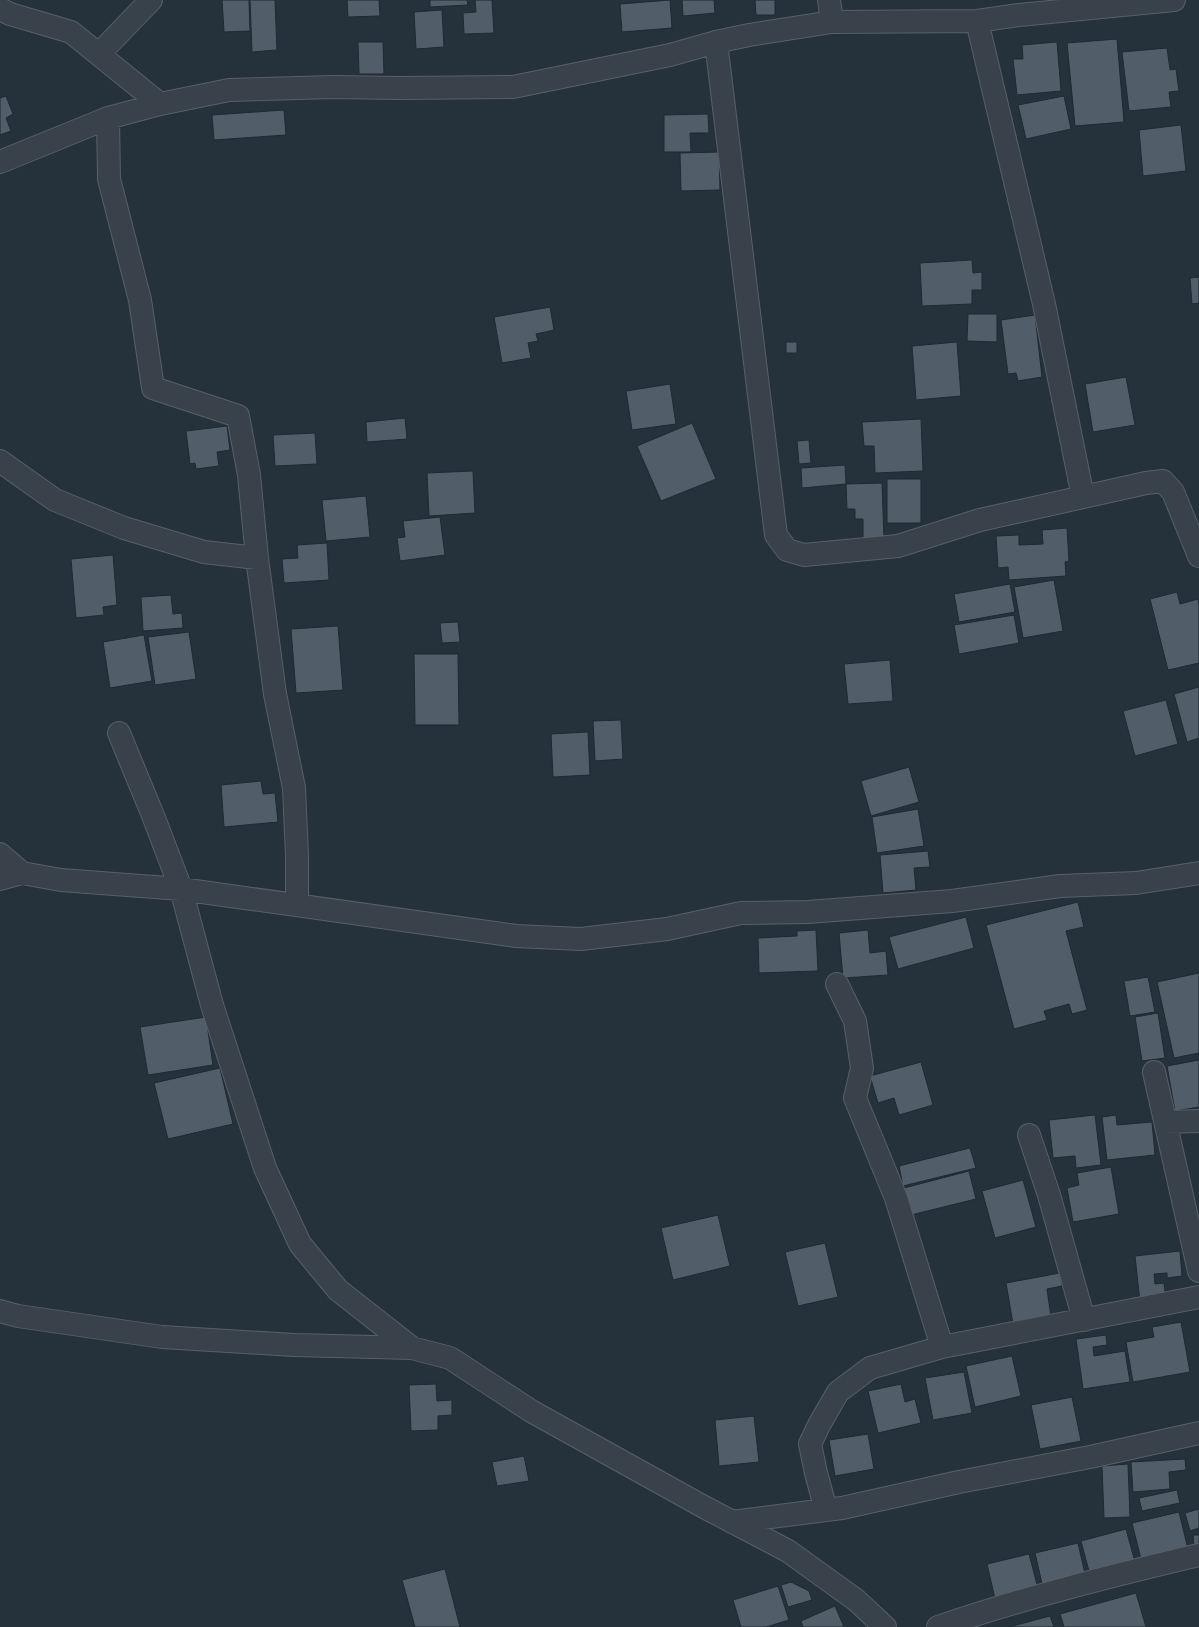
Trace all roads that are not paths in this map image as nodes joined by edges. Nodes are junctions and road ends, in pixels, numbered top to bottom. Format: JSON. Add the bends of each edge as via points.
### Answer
{"nodes":[{"id":1,"x":151,"y":0,"type":"edge"},
{"id":2,"x":829,"y":0,"type":"edge"},
{"id":3,"x":1174,"y":0,"type":"edge"},
{"id":4,"x":1018,"y":7,"type":"edge"},
{"id":5,"x":0,"y":9,"type":"edge"},
{"id":6,"x":977,"y":21,"type":"junction"},
{"id":7,"x":832,"y":22,"type":"junction"},
{"id":8,"x":716,"y":42,"type":"junction"},
{"id":9,"x":99,"y":54,"type":"junction"},
{"id":10,"x":160,"y":104,"type":"junction"},
{"id":11,"x":108,"y":118,"type":"junction"},
{"id":12,"x":0,"y":162,"type":"edge"},
{"id":13,"x":0,"y":461,"type":"edge"},
{"id":14,"x":1083,"y":497,"type":"junction"},
{"id":15,"x":1199,"y":556,"type":"edge"},
{"id":16,"x":257,"y":558,"type":"junction"},
{"id":17,"x":119,"y":733,"type":"dead end"},
{"id":18,"x":0,"y":854,"type":"edge"},
{"id":19,"x":22,"y":873,"type":"junction"},
{"id":20,"x":1199,"y":873,"type":"edge"},
{"id":21,"x":0,"y":879,"type":"edge"},
{"id":22,"x":181,"y":890,"type":"junction"},
{"id":23,"x":297,"y":905,"type":"junction"},
{"id":24,"x":837,"y":984,"type":"dead end"},
{"id":25,"x":1154,"y":1072,"type":"dead end"},
{"id":26,"x":1199,"y":1120,"type":"edge"},
{"id":27,"x":1166,"y":1122,"type":"junction"},
{"id":28,"x":1029,"y":1135,"type":"dead end"},
{"id":29,"x":1199,"y":1271,"type":"edge"},
{"id":30,"x":1199,"y":1297,"type":"edge"},
{"id":31,"x":0,"y":1311,"type":"edge"},
{"id":32,"x":1084,"y":1320,"type":"junction"},
{"id":33,"x":942,"y":1347,"type":"junction"},
{"id":34,"x":412,"y":1348,"type":"junction"},
{"id":35,"x":1199,"y":1433,"type":"edge"},
{"id":36,"x":826,"y":1510,"type":"junction"},
{"id":37,"x":732,"y":1522,"type":"junction"},
{"id":38,"x":1199,"y":1555,"type":"edge"},
{"id":39,"x":885,"y":1627,"type":"edge"},
{"id":40,"x":938,"y":1627,"type":"edge"}],
"edges":[{"from":1,"to":9,"type":"street"},
{"from":2,"to":7,"type":"street"},
{"from":3,"to":4,"type":"street"},
{"from":4,"to":6,"type":"street"},
{"from":5,"to":9,"type":"street","via":[[71,32]]},
{"from":6,"to":7,"type":"street"},
{"from":6,"to":14,"type":"street","via":[[1044,304]]},
{"from":7,"to":8,"type":"street"},
{"from":8,"to":10,"type":"street","via":[[670,55],[513,87],[229,90]]},
{"from":8,"to":14,"type":"street","via":[[776,536],[786,550],[804,555],[898,546],[980,520]]},
{"from":9,"to":10,"type":"street"},
{"from":10,"to":11,"type":"street"},
{"from":11,"to":12,"type":"street"},
{"from":11,"to":16,"type":"street","via":[[109,179],[140,300],[153,388],[238,416],[249,475]]},
{"from":13,"to":16,"type":"street","via":[[54,500],[124,528],[204,552]]},
{"from":14,"to":15,"type":"street","via":[[1163,481],[1173,492]]},
{"from":16,"to":23,"type":"street","via":[[274,694],[294,788]]},
{"from":17,"to":22,"type":"street"},
{"from":18,"to":19,"type":"street"},
{"from":19,"to":21,"type":"street"},
{"from":19,"to":22,"type":"street","via":[[61,880]]},
{"from":20,"to":23,"type":"street","via":[[1136,883],[1060,886],[952,901],[808,912],[741,913],[667,929],[581,939],[516,936]]},
{"from":22,"to":23,"type":"street"},
{"from":22,"to":34,"type":"street","via":[[212,1005],[266,1168],[300,1244],[338,1290]]},
{"from":24,"to":33,"type":"street","via":[[855,1021],[862,1068],[855,1098],[896,1198]]},
{"from":25,"to":27,"type":"street"},
{"from":26,"to":27,"type":"street"},
{"from":27,"to":29,"type":"street"},
{"from":28,"to":32,"type":"street","via":[[1049,1195]]},
{"from":30,"to":32,"type":"street"},
{"from":31,"to":34,"type":"street","via":[[18,1316],[162,1337],[294,1345]]},
{"from":32,"to":33,"type":"street"},
{"from":33,"to":36,"type":"street","via":[[870,1368],[838,1392],[810,1444]]},
{"from":34,"to":37,"type":"street","via":[[450,1358],[531,1411]]},
{"from":35,"to":36,"type":"street"},
{"from":36,"to":37,"type":"street"},
{"from":37,"to":39,"type":"street","via":[[788,1551],[856,1600]]},
{"from":38,"to":40,"type":"street","via":[[974,1614]]}]}
